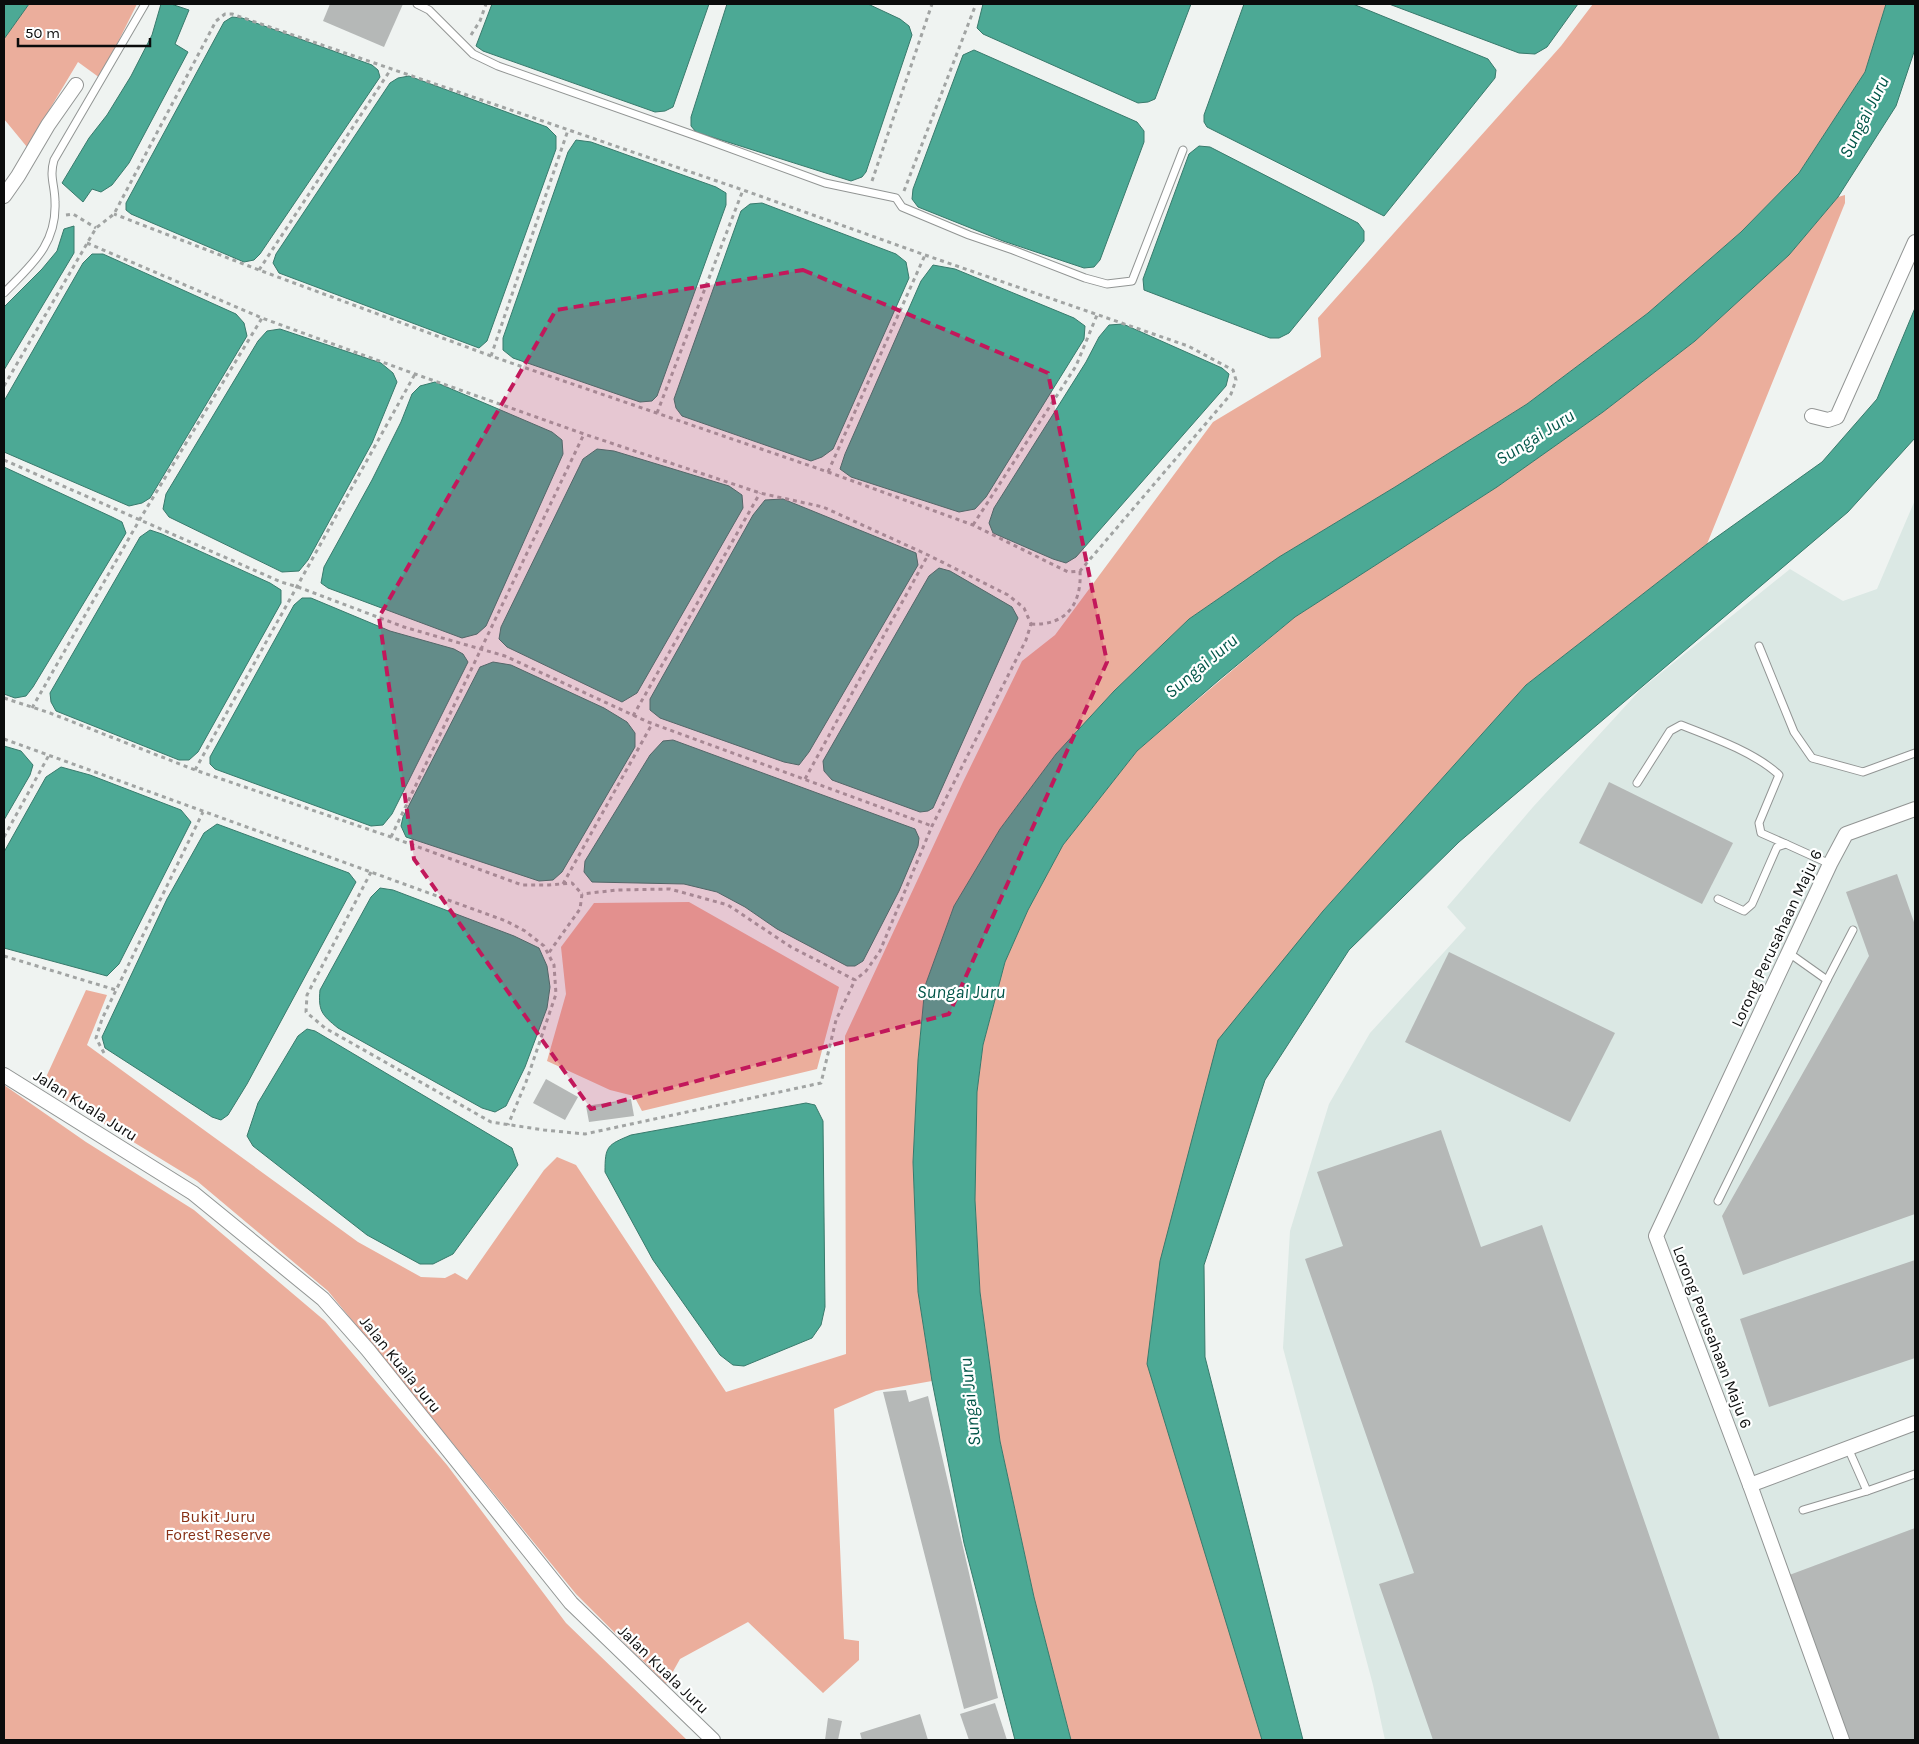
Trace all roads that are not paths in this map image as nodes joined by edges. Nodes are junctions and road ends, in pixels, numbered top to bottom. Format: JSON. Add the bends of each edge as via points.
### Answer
{"nodes":[{"id":1,"x":145,"y":4,"type":"edge"},
{"id":2,"x":418,"y":4,"type":"edge"},
{"id":3,"x":76,"y":85,"type":"dead end"},
{"id":4,"x":1183,"y":150,"type":"dead end"},
{"id":5,"x":4,"y":196,"type":"edge"},
{"id":6,"x":1915,"y":242,"type":"edge"},
{"id":7,"x":4,"y":293,"type":"edge"},
{"id":8,"x":1812,"y":416,"type":"dead end"},
{"id":9,"x":1759,"y":646,"type":"dead end"},
{"id":10,"x":1915,"y":753,"type":"edge"},
{"id":11,"x":1637,"y":783,"type":"dead end"},
{"id":12,"x":1915,"y":809,"type":"edge"},
{"id":13,"x":1786,"y":844,"type":"junction"},
{"id":14,"x":1830,"y":864,"type":"junction"},
{"id":15,"x":1718,"y":900,"type":"dead end"},
{"id":16,"x":1854,"y":930,"type":"dead end"},
{"id":17,"x":1789,"y":953,"type":"junction"},
{"id":18,"x":1827,"y":980,"type":"junction"},
{"id":19,"x":4,"y":1075,"type":"edge"},
{"id":20,"x":1718,"y":1201,"type":"dead end"},
{"id":21,"x":1915,"y":1423,"type":"edge"},
{"id":22,"x":1848,"y":1448,"type":"junction"},
{"id":23,"x":1915,"y":1474,"type":"edge"},
{"id":24,"x":1750,"y":1485,"type":"junction"},
{"id":25,"x":1867,"y":1491,"type":"junction"},
{"id":26,"x":1803,"y":1510,"type":"dead end"},
{"id":27,"x":713,"y":1740,"type":"edge"},
{"id":28,"x":1842,"y":1740,"type":"edge"}],
"edges":[{"from":1,"to":7,"type":"lane","via":[[54,160],[51,172],[55,224],[38,258]]},
{"from":2,"to":4,"type":"lane","via":[[429,10],[473,54],[498,66],[825,183],[896,198],[902,207],[969,235],[1107,284],[1132,281]]},
{"from":3,"to":5,"type":"street"},
{"from":6,"to":8,"type":"street","via":[[1837,417],[1828,420]]},
{"from":9,"to":10,"type":"lane","via":[[1794,732],[1812,758],[1862,772]]},
{"from":11,"to":13,"type":"lane","via":[[1670,731],[1681,725],[1768,764],[1779,775],[1759,823],[1761,833]]},
{"from":12,"to":14,"type":"street","name":"Lorong Perusahaan Maju 6","via":[[1846,834]]},
{"from":13,"to":14,"type":"lane"},
{"from":13,"to":15,"type":"lane","via":[[1777,847],[1752,904],[1744,911]]},
{"from":14,"to":17,"type":"street","name":"Lorong Perusahaan Maju 6"},
{"from":16,"to":18,"type":"lane"},
{"from":17,"to":18,"type":"lane"},
{"from":17,"to":24,"type":"street","name":"Lorong Perusahaan Maju 6","via":[[1656,1236]]},
{"from":18,"to":20,"type":"lane"},
{"from":19,"to":27,"type":"street","name":"Jalan Kuala Juru","via":[[193,1193],[323,1299],[368,1350],[571,1604]]},
{"from":21,"to":22,"type":"street"},
{"from":22,"to":24,"type":"street"},
{"from":22,"to":25,"type":"lane"},
{"from":23,"to":25,"type":"lane"},
{"from":24,"to":28,"type":"street","name":"Lorong Perusahaan Maju 6"},
{"from":25,"to":26,"type":"lane"}]}
